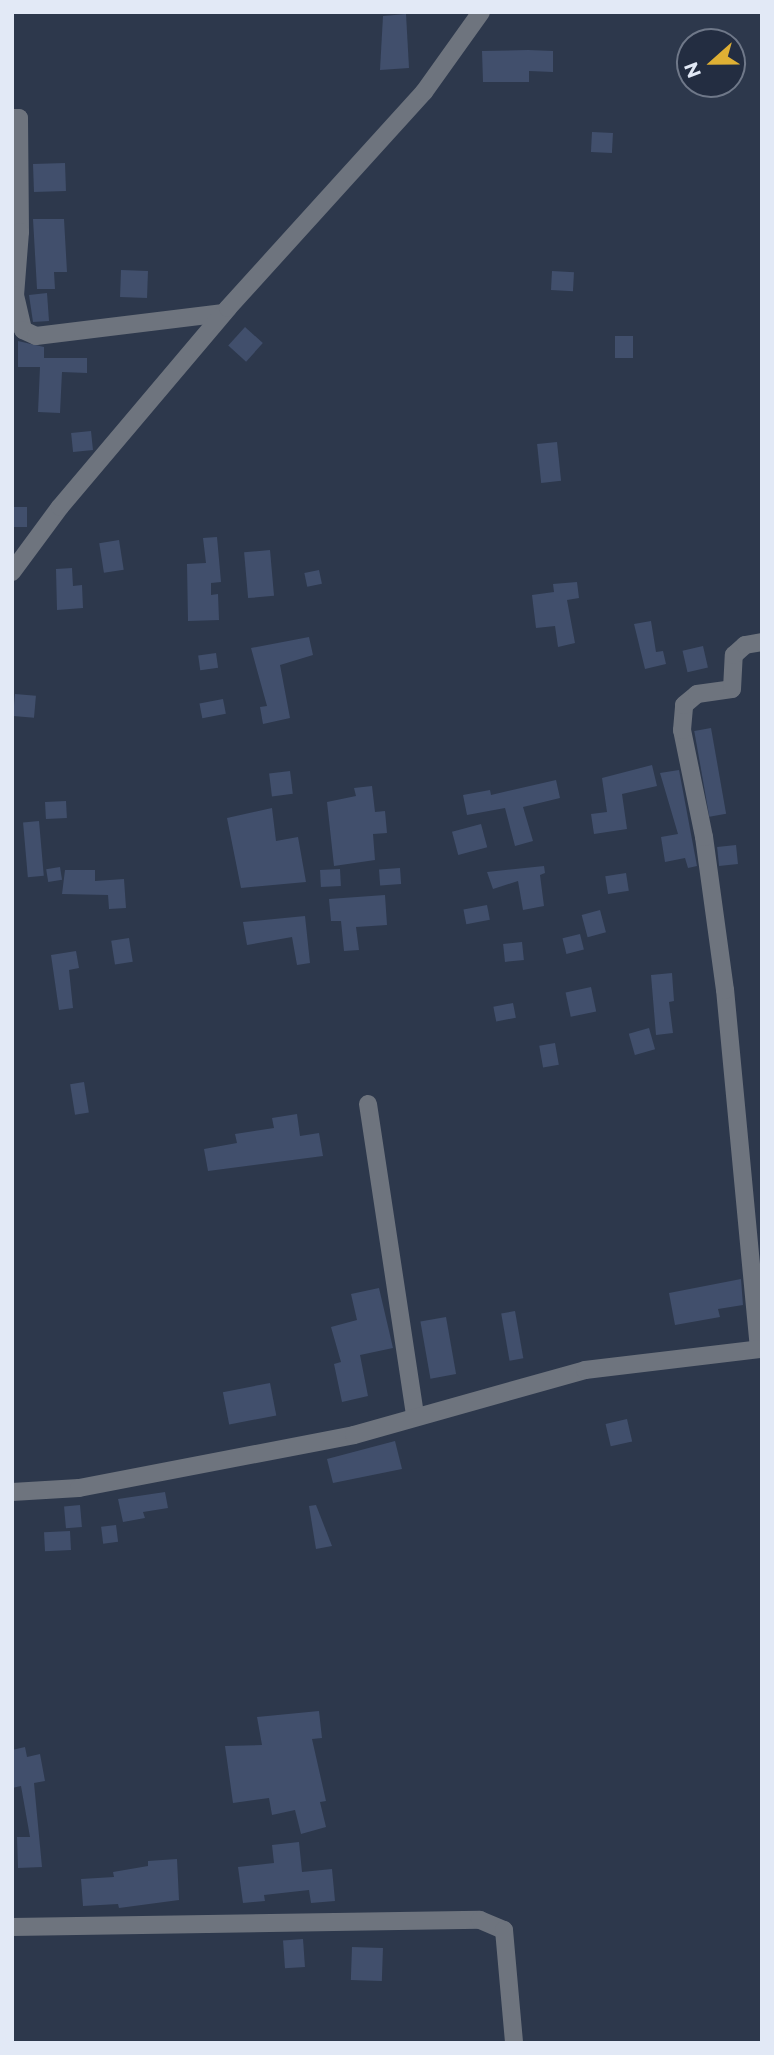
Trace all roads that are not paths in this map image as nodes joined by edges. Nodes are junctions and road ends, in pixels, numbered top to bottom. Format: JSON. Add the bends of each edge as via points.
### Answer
{"nodes":[{"id":1,"x":481,"y":12,"type":"edge"},
{"id":2,"x":12,"y":118,"type":"edge"},
{"id":3,"x":224,"y":313,"type":"junction"},
{"id":4,"x":12,"y":572,"type":"edge"},
{"id":5,"x":762,"y":642,"type":"edge"},
{"id":6,"x":368,"y":1104,"type":"dead end"},
{"id":7,"x":760,"y":1349,"type":"edge"},
{"id":8,"x":415,"y":1416,"type":"junction"},
{"id":9,"x":12,"y":1492,"type":"edge"},
{"id":10,"x":12,"y":1927,"type":"edge"},
{"id":11,"x":513,"y":2043,"type":"edge"}],
"edges":[{"from":1,"to":3,"type":"street","via":[[424,92]]},
{"from":2,"to":3,"type":"street","via":[[19,118],[20,232],[15,295],[23,330],[36,336]]},
{"from":3,"to":4,"type":"street"},
{"from":5,"to":7,"type":"street","via":[[745,645],[734,655],[732,689],[697,694],[684,705],[682,730],[704,837],[725,990]]},
{"from":6,"to":8,"type":"street"},
{"from":7,"to":8,"type":"street","via":[[585,1370]]},
{"from":8,"to":9,"type":"street","via":[[354,1435],[79,1488]]},
{"from":10,"to":11,"type":"street","via":[[480,1920],[504,1930]]}]}
